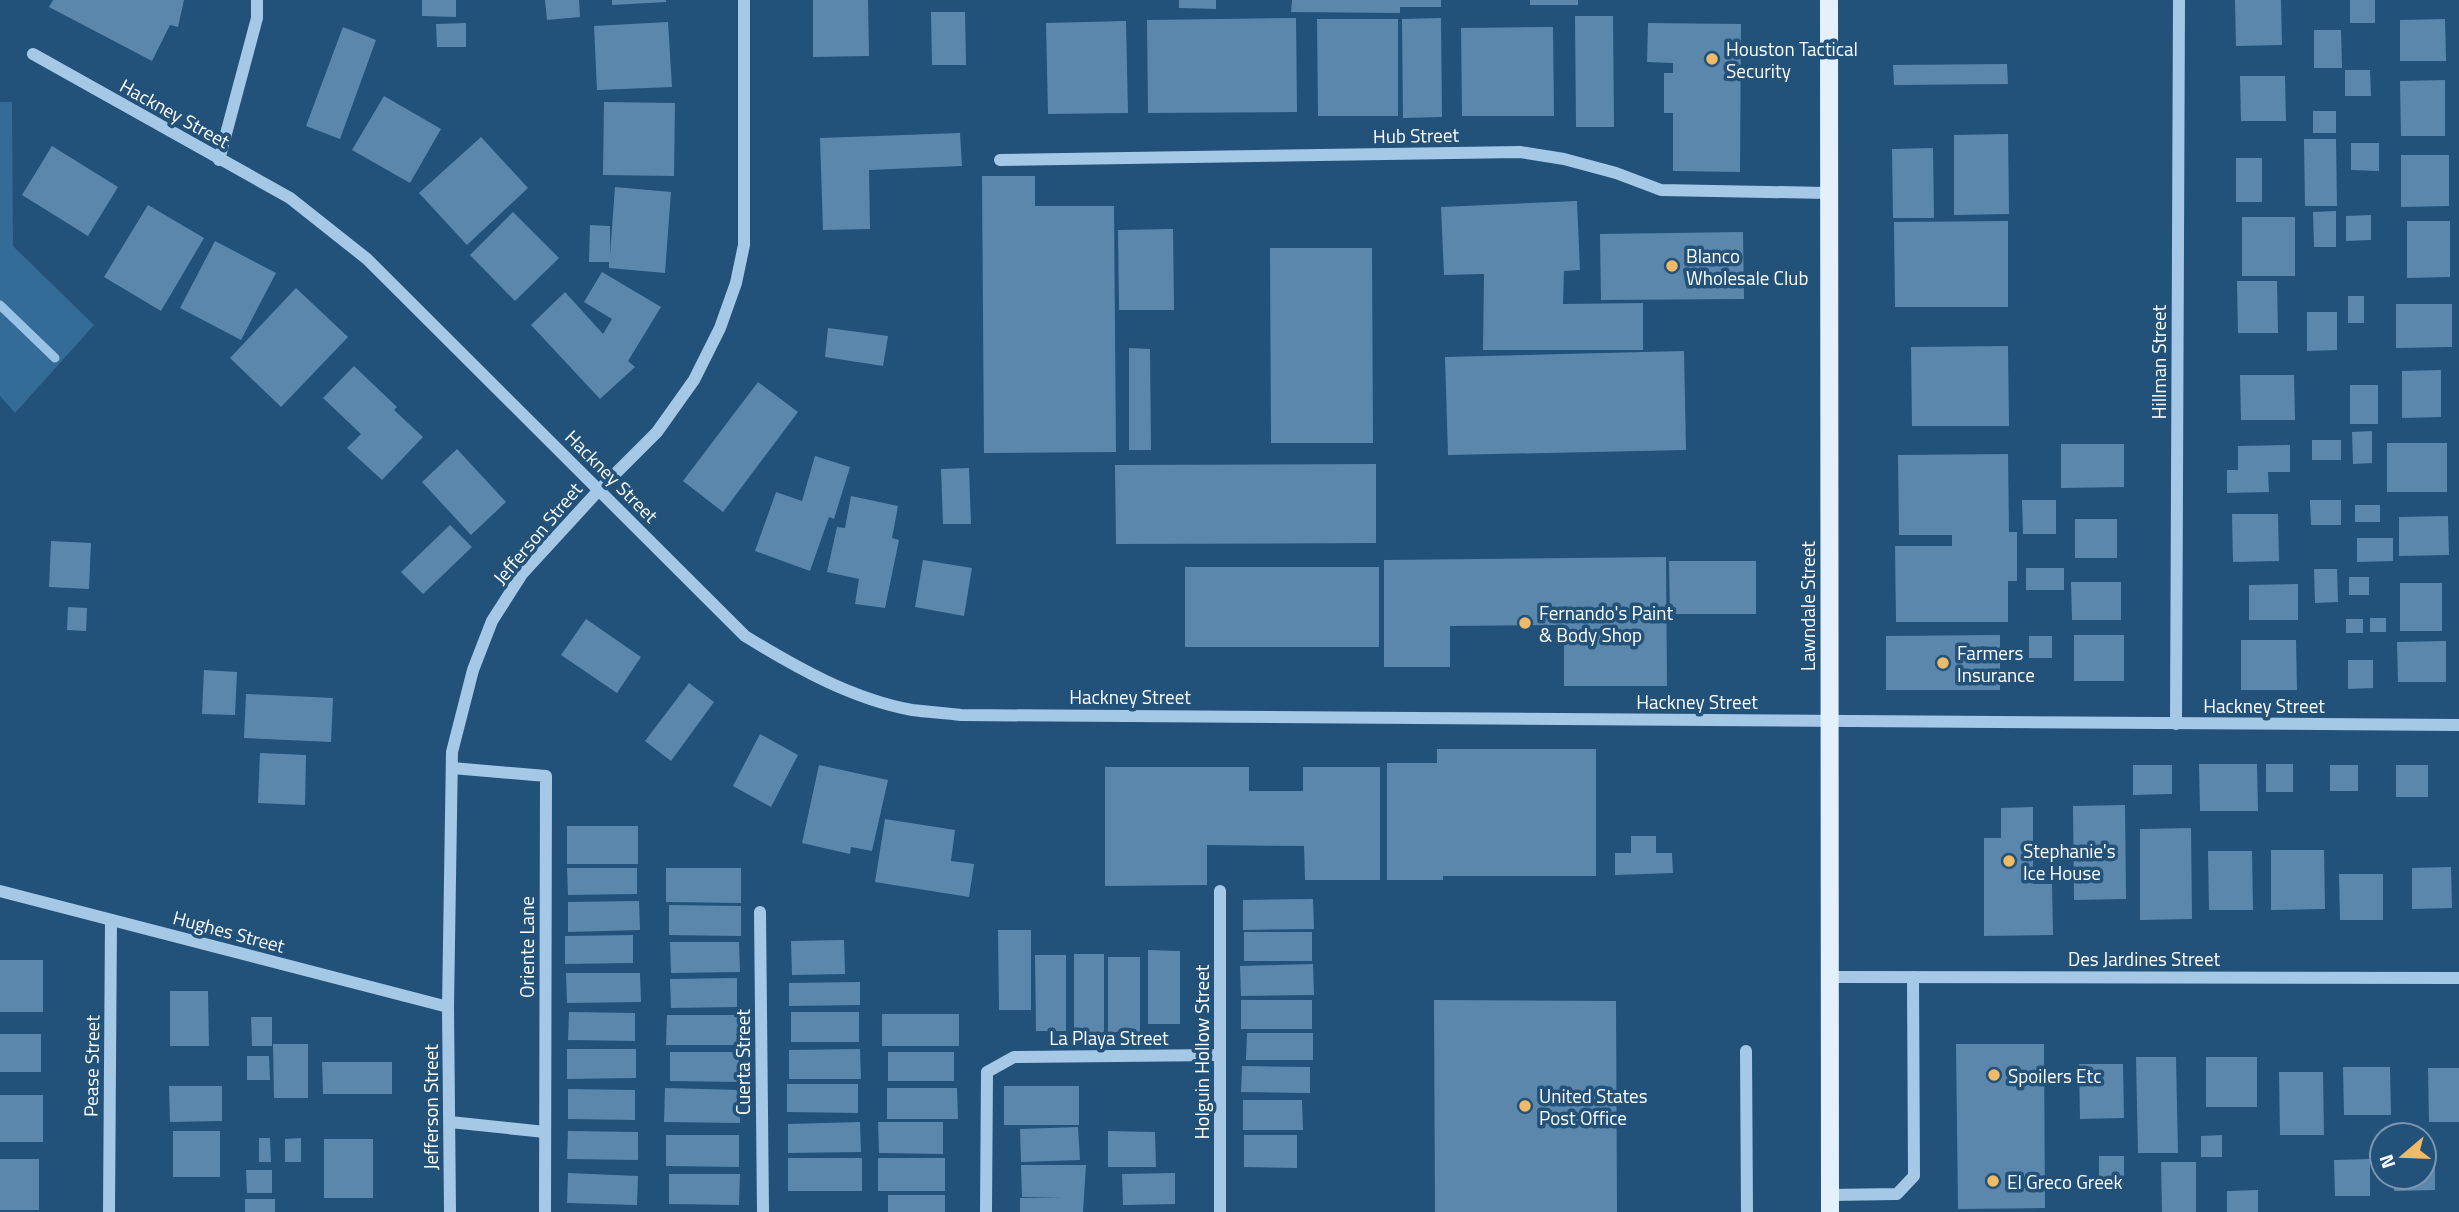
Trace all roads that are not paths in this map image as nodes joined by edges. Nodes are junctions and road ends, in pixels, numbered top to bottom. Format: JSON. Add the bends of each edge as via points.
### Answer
{"nodes":[{"id":1,"x":257,"y":0,"type":"edge"},
{"id":2,"x":744,"y":0,"type":"edge"},
{"id":3,"x":1829,"y":0,"type":"edge"},
{"id":4,"x":2179,"y":0,"type":"edge"},
{"id":5,"x":33,"y":54,"type":"dead end"},
{"id":6,"x":219,"y":160,"type":"junction"},
{"id":7,"x":1000,"y":160,"type":"dead end"},
{"id":8,"x":1828,"y":193,"type":"junction"},
{"id":9,"x":599,"y":490,"type":"junction"},
{"id":10,"x":1829,"y":722,"type":"junction"},
{"id":11,"x":2176,"y":724,"type":"junction"},
{"id":12,"x":2459,"y":724,"type":"edge"},
{"id":13,"x":452,"y":768,"type":"junction"},
{"id":14,"x":0,"y":891,"type":"edge"},
{"id":15,"x":1220,"y":891,"type":"dead end"},
{"id":16,"x":760,"y":912,"type":"dead end"},
{"id":17,"x":111,"y":920,"type":"junction"},
{"id":18,"x":1913,"y":977,"type":"junction"},
{"id":19,"x":1829,"y":978,"type":"junction"},
{"id":20,"x":2459,"y":978,"type":"edge"},
{"id":21,"x":449,"y":1007,"type":"junction"},
{"id":22,"x":1746,"y":1051,"type":"dead end"},
{"id":23,"x":1220,"y":1055,"type":"junction"},
{"id":24,"x":450,"y":1122,"type":"junction"},
{"id":25,"x":545,"y":1132,"type":"junction"},
{"id":26,"x":1830,"y":1204,"type":"edge"},
{"id":27,"x":108,"y":1212,"type":"edge"},
{"id":28,"x":450,"y":1212,"type":"edge"},
{"id":29,"x":545,"y":1212,"type":"edge"},
{"id":30,"x":763,"y":1212,"type":"edge"},
{"id":31,"x":986,"y":1212,"type":"edge"},
{"id":32,"x":1220,"y":1212,"type":"edge"},
{"id":33,"x":1747,"y":1212,"type":"edge"}],
"edges":[{"from":1,"to":6,"type":"street","via":[[257,18]]},
{"from":2,"to":9,"type":"street","name":"Jefferson Street","via":[[744,245],[736,284],[694,380],[657,432]]},
{"from":3,"to":8,"type":"main road","name":"Lawndale Street"},
{"from":4,"to":11,"type":"street","name":"Hillman Street"},
{"from":5,"to":6,"type":"street","name":"Hackney Street"},
{"from":6,"to":9,"type":"street","name":"Hackney Street","via":[[290,198],[367,259]]},
{"from":7,"to":8,"type":"street","name":"Hub Street","via":[[1520,152],[1616,173],[1661,190]]},
{"from":8,"to":10,"type":"main road","name":"Lawndale Street"},
{"from":9,"to":10,"type":"street","name":"Hackney Street","via":[[746,636],[797,668],[858,695],[911,709],[961,715]]},
{"from":9,"to":13,"type":"street","name":"Jefferson Street","via":[[522,574],[492,621],[472,670]]},
{"from":10,"to":11,"type":"street","name":"Hackney Street"},
{"from":10,"to":19,"type":"main road","name":"Lawndale Street"},
{"from":11,"to":12,"type":"street","name":"Hackney Street"},
{"from":13,"to":21,"type":"street","name":"Jefferson Street"},
{"from":13,"to":25,"type":"street","name":"Oriente Lane","via":[[546,776]]},
{"from":14,"to":17,"type":"street","name":"Hughes Street"},
{"from":15,"to":23,"type":"street","name":"Holguin Hollow Street"},
{"from":16,"to":30,"type":"street","name":"Cuerta Street"},
{"from":17,"to":21,"type":"street","name":"Hughes Street"},
{"from":17,"to":27,"type":"street","name":"Pease Street"},
{"from":18,"to":19,"type":"street","name":"Des Jardines Street"},
{"from":18,"to":20,"type":"street","name":"Des Jardines Street"},
{"from":18,"to":26,"type":"street","via":[[1914,1176],[1896,1194]]},
{"from":19,"to":26,"type":"main road","name":"Lawndale Street"},
{"from":21,"to":24,"type":"street","name":"Jefferson Street"},
{"from":22,"to":33,"type":"street"},
{"from":23,"to":31,"type":"street","name":"La Playa Street","via":[[1014,1056],[986,1072]]},
{"from":23,"to":32,"type":"street","name":"Holguin Hollow Street"},
{"from":24,"to":25,"type":"street"},
{"from":24,"to":28,"type":"street","name":"Jefferson Street"},
{"from":25,"to":29,"type":"street","name":"Oriente Lane"}]}
